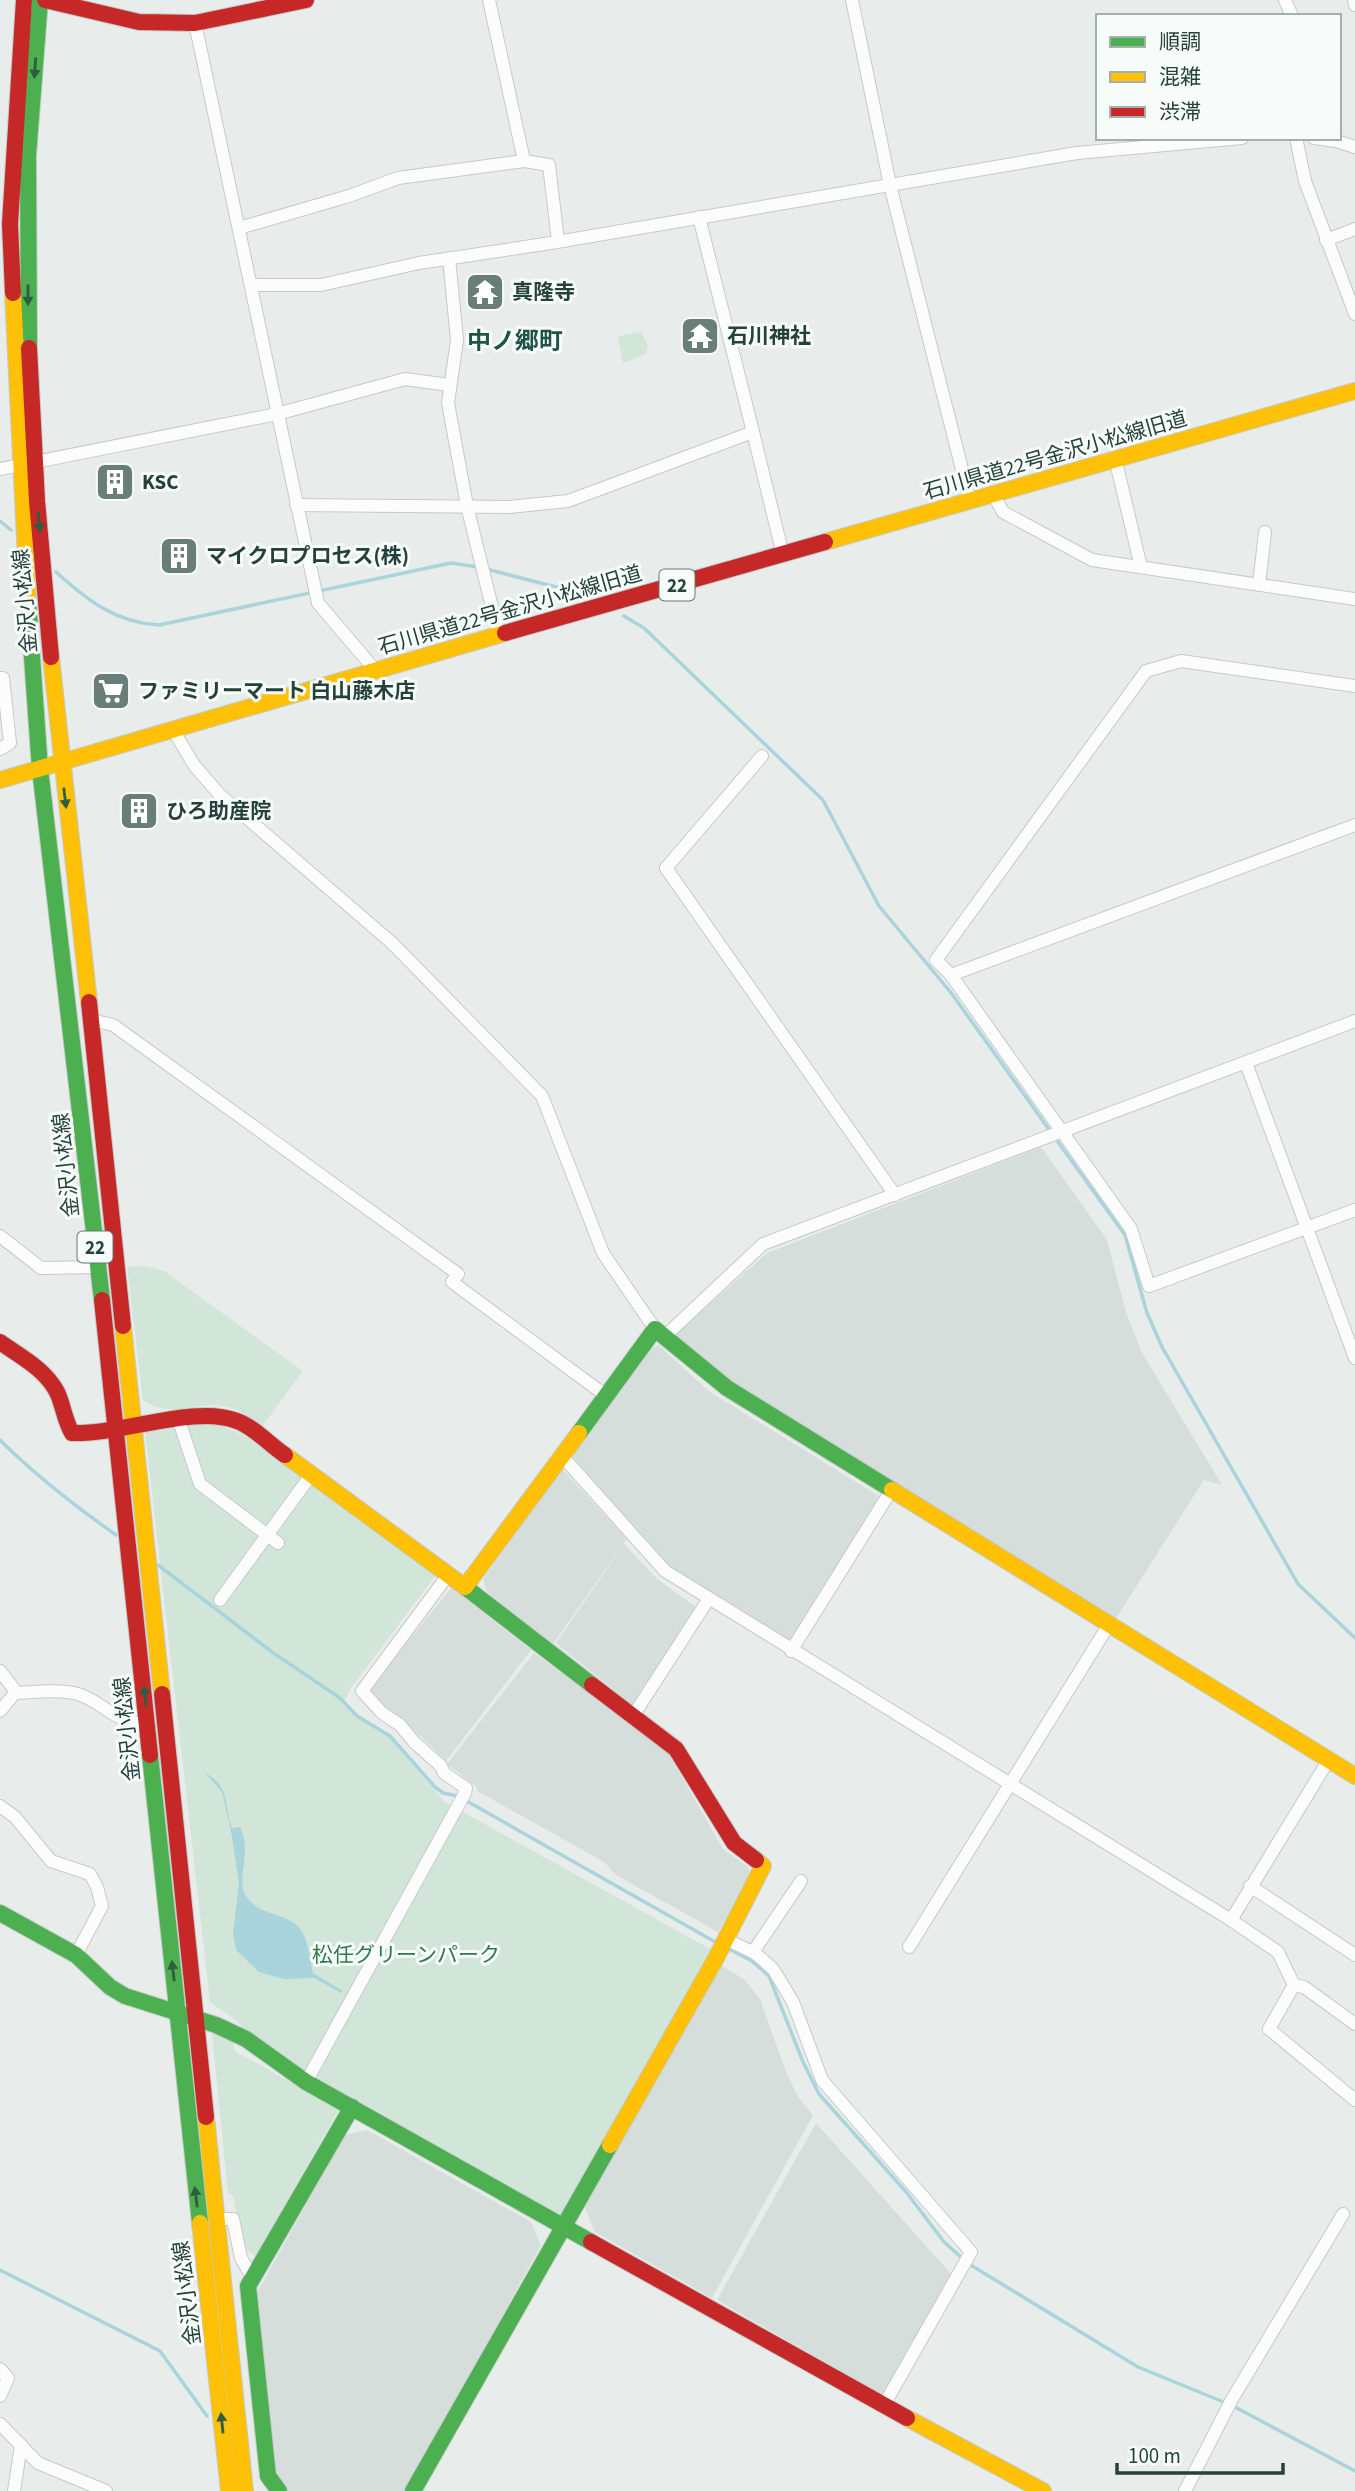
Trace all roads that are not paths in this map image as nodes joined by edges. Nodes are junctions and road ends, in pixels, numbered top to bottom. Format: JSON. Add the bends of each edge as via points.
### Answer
{"nodes":[{"id":1,"x":24,"y":0,"type":"edge"},
{"id":2,"x":40,"y":0,"type":"edge"},
{"id":3,"x":46,"y":0,"type":"edge"},
{"id":4,"x":306,"y":0,"type":"edge"},
{"id":5,"x":489,"y":0,"type":"edge"},
{"id":6,"x":852,"y":0,"type":"edge"},
{"id":7,"x":1354,"y":0,"type":"edge"},
{"id":8,"x":1355,"y":5,"type":"edge"},
{"id":9,"x":195,"y":23,"type":"junction"},
{"id":10,"x":1220,"y":140,"type":"edge"},
{"id":11,"x":1296,"y":140,"type":"edge"},
{"id":12,"x":1329,"y":140,"type":"edge"},
{"id":13,"x":1355,"y":147,"type":"edge"},
{"id":14,"x":524,"y":161,"type":"junction"},
{"id":15,"x":890,"y":185,"type":"junction"},
{"id":16,"x":699,"y":216,"type":"junction"},
{"id":17,"x":239,"y":228,"type":"junction"},
{"id":18,"x":1355,"y":229,"type":"edge"},
{"id":19,"x":1326,"y":240,"type":"junction"},
{"id":20,"x":558,"y":241,"type":"junction"},
{"id":21,"x":449,"y":258,"type":"junction"},
{"id":22,"x":251,"y":285,"type":"junction"},
{"id":23,"x":1355,"y":314,"type":"edge"},
{"id":24,"x":449,"y":385,"type":"junction"},
{"id":25,"x":1355,"y":391,"type":"edge"},
{"id":26,"x":277,"y":414,"type":"junction"},
{"id":27,"x":753,"y":432,"type":"junction"},
{"id":28,"x":1115,"y":458,"type":"junction"},
{"id":29,"x":27,"y":464,"type":"junction"},
{"id":30,"x":0,"y":469,"type":"edge"},
{"id":31,"x":993,"y":494,"type":"junction"},
{"id":32,"x":970,"y":501,"type":"junction"},
{"id":33,"x":296,"y":505,"type":"junction"},
{"id":34,"x":467,"y":506,"type":"junction"},
{"id":35,"x":1265,"y":532,"type":"dead end"},
{"id":36,"x":783,"y":555,"type":"junction"},
{"id":37,"x":1141,"y":567,"type":"junction"},
{"id":38,"x":1259,"y":584,"type":"junction"},
{"id":39,"x":1355,"y":599,"type":"edge"},
{"id":40,"x":499,"y":635,"type":"junction"},
{"id":41,"x":375,"y":670,"type":"junction"},
{"id":42,"x":0,"y":678,"type":"edge"},
{"id":43,"x":1355,"y":685,"type":"edge"},
{"id":44,"x":172,"y":728,"type":"junction"},
{"id":45,"x":0,"y":749,"type":"edge"},
{"id":46,"x":762,"y":755,"type":"dead end"},
{"id":47,"x":61,"y":762,"type":"junction"},
{"id":48,"x":40,"y":769,"type":"junction"},
{"id":49,"x":0,"y":780,"type":"edge"},
{"id":50,"x":1354,"y":828,"type":"edge"},
{"id":51,"x":951,"y":975,"type":"junction"},
{"id":52,"x":91,"y":1020,"type":"junction"},
{"id":53,"x":1355,"y":1021,"type":"edge"},
{"id":54,"x":1246,"y":1063,"type":"junction"},
{"id":55,"x":1065,"y":1132,"type":"junction"},
{"id":56,"x":895,"y":1195,"type":"junction"},
{"id":57,"x":1355,"y":1210,"type":"edge"},
{"id":58,"x":1306,"y":1229,"type":"junction"},
{"id":59,"x":0,"y":1236,"type":"edge"},
{"id":60,"x":97,"y":1267,"type":"junction"},
{"id":61,"x":660,"y":1333,"type":"junction"},
{"id":62,"x":0,"y":1342,"type":"edge"},
{"id":63,"x":1355,"y":1358,"type":"edge"},
{"id":64,"x":605,"y":1395,"type":"junction"},
{"id":65,"x":179,"y":1421,"type":"junction"},
{"id":66,"x":133,"y":1427,"type":"junction"},
{"id":67,"x":116,"y":1430,"type":"junction"},
{"id":68,"x":563,"y":1457,"type":"junction"},
{"id":69,"x":311,"y":1475,"type":"junction"},
{"id":70,"x":892,"y":1489,"type":"junction"},
{"id":71,"x":273,"y":1539,"type":"junction"},
{"id":72,"x":448,"y":1575,"type":"junction"},
{"id":73,"x":465,"y":1587,"type":"junction"},
{"id":74,"x":220,"y":1600,"type":"dead end"},
{"id":75,"x":708,"y":1600,"type":"junction"},
{"id":76,"x":1108,"y":1626,"type":"junction"},
{"id":77,"x":791,"y":1651,"type":"junction"},
{"id":78,"x":0,"y":1671,"type":"edge"},
{"id":79,"x":16,"y":1692,"type":"junction"},
{"id":80,"x":0,"y":1711,"type":"edge"},
{"id":81,"x":633,"y":1716,"type":"junction"},
{"id":82,"x":148,"y":1723,"type":"junction"},
{"id":83,"x":1328,"y":1761,"type":"junction"},
{"id":84,"x":1355,"y":1776,"type":"edge"},
{"id":85,"x":1010,"y":1785,"type":"junction"},
{"id":86,"x":0,"y":1806,"type":"edge"},
{"id":87,"x":801,"y":1881,"type":"dead end"},
{"id":88,"x":1250,"y":1886,"type":"junction"},
{"id":89,"x":0,"y":1913,"type":"edge"},
{"id":90,"x":1231,"y":1920,"type":"junction"},
{"id":91,"x":723,"y":1944,"type":"junction"},
{"id":92,"x":909,"y":1947,"type":"dead end"},
{"id":93,"x":753,"y":1952,"type":"junction"},
{"id":94,"x":76,"y":1955,"type":"junction"},
{"id":95,"x":1355,"y":1955,"type":"edge"},
{"id":96,"x":1294,"y":1985,"type":"junction"},
{"id":97,"x":178,"y":2012,"type":"junction"},
{"id":98,"x":194,"y":2019,"type":"junction"},
{"id":99,"x":1355,"y":2025,"type":"edge"},
{"id":100,"x":306,"y":2082,"type":"junction"},
{"id":101,"x":1355,"y":2100,"type":"edge"},
{"id":102,"x":352,"y":2108,"type":"junction"},
{"id":103,"x":1343,"y":2214,"type":"dead end"},
{"id":104,"x":216,"y":2220,"type":"junction"},
{"id":105,"x":565,"y":2226,"type":"junction"},
{"id":106,"x":252,"y":2277,"type":"junction"},
{"id":107,"x":0,"y":2369,"type":"edge"},
{"id":108,"x":0,"y":2396,"type":"edge"},
{"id":109,"x":884,"y":2405,"type":"junction"},
{"id":110,"x":0,"y":2424,"type":"edge"},
{"id":111,"x":21,"y":2445,"type":"junction"},
{"id":112,"x":13,"y":2491,"type":"edge"},
{"id":113,"x":106,"y":2491,"type":"edge"},
{"id":114,"x":229,"y":2491,"type":"edge"},
{"id":115,"x":245,"y":2491,"type":"edge"},
{"id":116,"x":279,"y":2491,"type":"edge"},
{"id":117,"x":413,"y":2491,"type":"edge"},
{"id":118,"x":1043,"y":2491,"type":"edge"},
{"id":119,"x":1185,"y":2491,"type":"edge"}],
"edges":[{"from":1,"to":29,"type":"main road","name":"金沢小松線","number":"22","via":[[10,224]]},
{"from":2,"to":29,"type":"main road","name":"金沢小松線","number":"22","one_way":true,"via":[[28,169]]},
{"from":3,"to":9,"type":"main road","via":[[139,22]]},
{"from":4,"to":9,"type":"main road"},
{"from":5,"to":14,"type":"street"},
{"from":6,"to":15,"type":"street"},
{"from":7,"to":8,"type":"street"},
{"from":9,"to":17,"type":"street"},
{"from":10,"to":15,"type":"street","via":[[1077,153]]},
{"from":11,"to":19,"type":"street"},
{"from":12,"to":13,"type":"street"},
{"from":14,"to":17,"type":"street","via":[[398,178]]},
{"from":14,"to":20,"type":"street","via":[[549,165]]},
{"from":15,"to":16,"type":"street"},
{"from":15,"to":32,"type":"street"},
{"from":16,"to":20,"type":"street"},
{"from":16,"to":27,"type":"street"},
{"from":17,"to":22,"type":"street"},
{"from":18,"to":19,"type":"street"},
{"from":19,"to":23,"type":"street"},
{"from":20,"to":21,"type":"street"},
{"from":21,"to":22,"type":"street","via":[[321,285]]},
{"from":21,"to":24,"type":"street","via":[[457,340]]},
{"from":22,"to":26,"type":"street"},
{"from":24,"to":26,"type":"street","via":[[405,379]]},
{"from":24,"to":34,"type":"street"},
{"from":25,"to":28,"type":"main road","name":"石川県道22号金沢小松線旧道","number":"22"},
{"from":26,"to":29,"type":"street"},
{"from":26,"to":33,"type":"street"},
{"from":27,"to":34,"type":"street","via":[[568,501]]},
{"from":27,"to":36,"type":"street"},
{"from":28,"to":31,"type":"main road","name":"石川県道22号金沢小松線旧道","number":"22"},
{"from":28,"to":37,"type":"street"},
{"from":29,"to":30,"type":"street"},
{"from":29,"to":47,"type":"main road","name":"金沢小松線","number":"22","one_way":true},
{"from":29,"to":48,"type":"main road","name":"金沢小松線","number":"22"},
{"from":31,"to":32,"type":"main road","name":"石川県道22号金沢小松線旧道","number":"22"},
{"from":31,"to":37,"type":"street","via":[[1003,512],[1092,560]]},
{"from":32,"to":36,"type":"main road","name":"石川県道22号金沢小松線旧道","number":"22"},
{"from":33,"to":34,"type":"street"},
{"from":33,"to":41,"type":"street","via":[[318,603]]},
{"from":34,"to":40,"type":"street"},
{"from":35,"to":38,"type":"street"},
{"from":36,"to":40,"type":"main road","name":"石川県道22号金沢小松線旧道","number":"22"},
{"from":37,"to":38,"type":"street"},
{"from":38,"to":39,"type":"street"},
{"from":40,"to":41,"type":"main road","name":"石川県道22号金沢小松線旧道","number":"22"},
{"from":41,"to":44,"type":"main road","name":"石川県道22号金沢小松線旧道","number":"22"},
{"from":42,"to":45,"type":"street","via":[[8,702],[10,743]]},
{"from":43,"to":51,"type":"street","via":[[1181,661],[1146,671],[936,960]]},
{"from":44,"to":47,"type":"main road","name":"石川県道22号金沢小松線旧道","number":"22"},
{"from":44,"to":61,"type":"street","via":[[194,765],[219,794],[392,943],[542,1096],[603,1253]]},
{"from":46,"to":56,"type":"street","via":[[666,867]]},
{"from":47,"to":48,"type":"main road","name":"石川県道22号金沢小松線旧道","number":"22"},
{"from":47,"to":52,"type":"main road","name":"金沢小松線","number":"22","one_way":true},
{"from":48,"to":49,"type":"main road","name":"石川県道22号金沢小松線旧道","number":"22"},
{"from":48,"to":60,"type":"main road","name":"金沢小松線","number":"22"},
{"from":50,"to":51,"type":"street"},
{"from":51,"to":55,"type":"street"},
{"from":52,"to":64,"type":"street","via":[[113,1025],[458,1274],[452,1282]]},
{"from":52,"to":66,"type":"main road","name":"金沢小松線","number":"22"},
{"from":53,"to":54,"type":"street"},
{"from":54,"to":55,"type":"street"},
{"from":54,"to":58,"type":"street"},
{"from":55,"to":56,"type":"street"},
{"from":55,"to":58,"type":"street","via":[[1131,1229],[1149,1286]]},
{"from":56,"to":61,"type":"street","via":[[763,1244]]},
{"from":57,"to":58,"type":"street"},
{"from":58,"to":63,"type":"street"},
{"from":59,"to":60,"type":"street","via":[[41,1268]]},
{"from":60,"to":67,"type":"main road","name":"金沢小松線","number":"22"},
{"from":61,"to":64,"type":"main road"},
{"from":61,"to":70,"type":"main road","via":[[727,1388]]},
{"from":62,"to":67,"type":"main road","via":[[43,1372],[58,1394],[61,1414],[72,1433]]},
{"from":64,"to":68,"type":"main road"},
{"from":65,"to":66,"type":"main road"},
{"from":65,"to":69,"type":"main road","via":[[208,1415],[238,1421]]},
{"from":65,"to":71,"type":"street","via":[[200,1484]]},
{"from":66,"to":67,"type":"main road"},
{"from":66,"to":98,"type":"main road","name":"金沢小松線","number":"22"},
{"from":82,"to":67,"type":"main road","name":"金沢小松線","number":"22","one_way":true},
{"from":68,"to":73,"type":"main road"},
{"from":68,"to":75,"type":"street","via":[[665,1571]]},
{"from":69,"to":71,"type":"street"},
{"from":69,"to":72,"type":"main road"},
{"from":70,"to":76,"type":"main road"},
{"from":70,"to":77,"type":"street"},
{"from":71,"to":74,"type":"street"},
{"from":72,"to":73,"type":"main road"},
{"from":72,"to":100,"type":"street","via":[[362,1691],[444,1773],[466,1788]]},
{"from":73,"to":81,"type":"main road"},
{"from":75,"to":77,"type":"street"},
{"from":75,"to":81,"type":"street"},
{"from":76,"to":83,"type":"main road"},
{"from":76,"to":85,"type":"street"},
{"from":77,"to":85,"type":"street"},
{"from":78,"to":79,"type":"street"},
{"from":79,"to":80,"type":"street"},
{"from":79,"to":82,"type":"street","via":[[79,1695],[131,1724]]},
{"from":81,"to":91,"type":"main road","via":[[676,1749],[734,1843],[763,1866]]},
{"from":97,"to":82,"type":"main road","name":"金沢小松線","number":"22","one_way":true},
{"from":83,"to":84,"type":"main road"},
{"from":83,"to":88,"type":"street"},
{"from":85,"to":90,"type":"street"},
{"from":85,"to":92,"type":"street"},
{"from":86,"to":94,"type":"street","via":[[15,1817],[51,1861],[90,1874],[97,1887],[102,1906]]},
{"from":87,"to":93,"type":"street"},
{"from":88,"to":90,"type":"street"},
{"from":88,"to":95,"type":"street"},
{"from":89,"to":94,"type":"main road"},
{"from":90,"to":96,"type":"street","via":[[1278,1952]]},
{"from":91,"to":93,"type":"street"},
{"from":91,"to":105,"type":"main road"},
{"from":93,"to":109,"type":"street","via":[[785,1984],[822,2080],[971,2252]]},
{"from":94,"to":97,"type":"main road","via":[[125,1996]]},
{"from":96,"to":99,"type":"street","via":[[1304,1987]]},
{"from":96,"to":101,"type":"street","via":[[1269,2029]]},
{"from":97,"to":98,"type":"main road"},
{"from":114,"to":97,"type":"main road","name":"金沢小松線","number":"22","one_way":true},
{"from":98,"to":100,"type":"main road","via":[[246,2039]]},
{"from":98,"to":104,"type":"main road","name":"金沢小松線","number":"22"},
{"from":100,"to":102,"type":"main road"},
{"from":102,"to":105,"type":"main road"},
{"from":102,"to":106,"type":"main road"},
{"from":103,"to":119,"type":"street","via":[[1231,2401]]},
{"from":104,"to":106,"type":"street","via":[[233,2219],[241,2258]]},
{"from":104,"to":115,"type":"main road","name":"金沢小松線","number":"22"},
{"from":105,"to":109,"type":"main road"},
{"from":105,"to":117,"type":"main road"},
{"from":106,"to":116,"type":"main road","via":[[248,2286],[268,2476]]},
{"from":107,"to":108,"type":"street","via":[[8,2378]]},
{"from":109,"to":118,"type":"main road"},
{"from":110,"to":111,"type":"street"},
{"from":111,"to":112,"type":"street"},
{"from":111,"to":113,"type":"street","via":[[38,2463]]}]}
